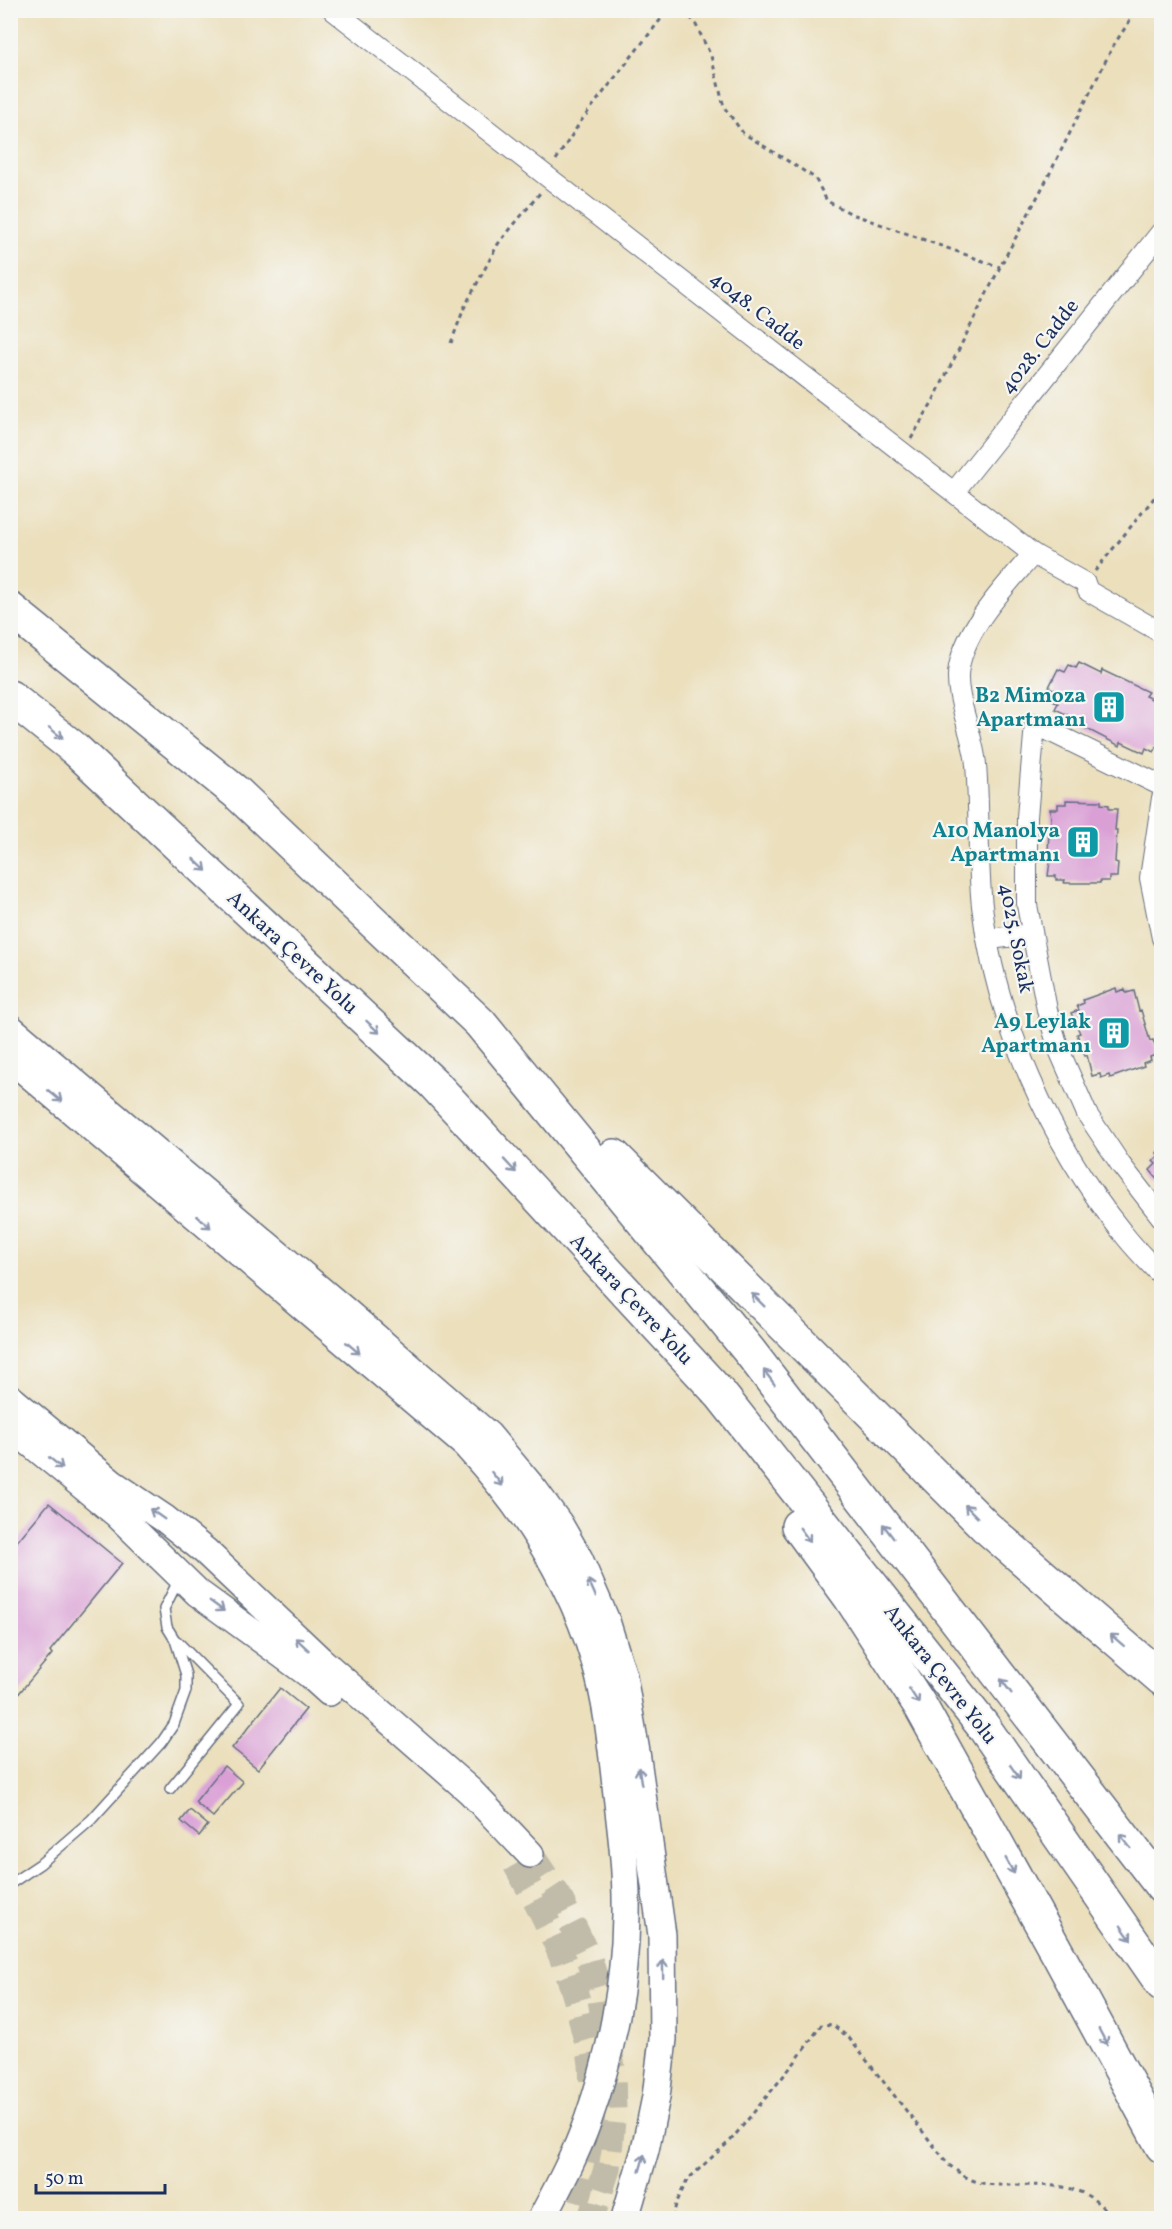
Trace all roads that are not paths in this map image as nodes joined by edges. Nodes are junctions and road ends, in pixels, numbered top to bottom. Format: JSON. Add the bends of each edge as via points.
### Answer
{"nodes":[{"id":1,"x":333,"y":10,"type":"edge"},
{"id":2,"x":1161,"y":231,"type":"edge"},
{"id":3,"x":954,"y":492,"type":"junction"},
{"id":4,"x":1033,"y":554,"type":"junction"},
{"id":5,"x":10,"y":609,"type":"edge"},
{"id":6,"x":1161,"y":633,"type":"edge"},
{"id":7,"x":10,"y":697,"type":"edge"},
{"id":8,"x":1161,"y":786,"type":"edge"},
{"id":9,"x":1161,"y":798,"type":"edge"},
{"id":10,"x":1032,"y":934,"type":"junction"},
{"id":11,"x":1161,"y":938,"type":"edge"},
{"id":12,"x":989,"y":939,"type":"junction"},
{"id":13,"x":480,"y":1023,"type":"junction"},
{"id":14,"x":10,"y":1028,"type":"edge"},
{"id":15,"x":10,"y":1058,"type":"edge"},
{"id":16,"x":1161,"y":1218,"type":"edge"},
{"id":17,"x":1161,"y":1276,"type":"edge"},
{"id":18,"x":721,"y":1395,"type":"junction"},
{"id":19,"x":10,"y":1398,"type":"edge"},
{"id":20,"x":10,"y":1426,"type":"edge"},
{"id":21,"x":205,"y":1551,"type":"junction"},
{"id":22,"x":180,"y":1577,"type":"junction"},
{"id":23,"x":175,"y":1640,"type":"junction"},
{"id":24,"x":1161,"y":1679,"type":"edge"},
{"id":25,"x":170,"y":1789,"type":"dead end"},
{"id":26,"x":10,"y":1884,"type":"edge"},
{"id":27,"x":1161,"y":1887,"type":"edge"},
{"id":28,"x":1161,"y":1984,"type":"edge"},
{"id":29,"x":1161,"y":2146,"type":"edge"},
{"id":30,"x":542,"y":2218,"type":"edge"},
{"id":31,"x":625,"y":2218,"type":"edge"}],
"edges":[{"from":1,"to":3,"type":"street","name":"4048. Cadde"},
{"from":2,"to":3,"type":"street","name":"4028. Cadde"},
{"from":3,"to":4,"type":"street","name":"4048. Cadde"},
{"from":4,"to":6,"type":"street","name":"4048. Cadde"},
{"from":4,"to":12,"type":"street","name":"4025. Sokak","via":[[968,636],[958,669],[976,762],[982,907]]},
{"from":5,"to":13,"type":"highway","name":"Ankara Çevre Yolu","via":[[237,793]]},
{"from":7,"to":18,"type":"highway","name":"Ankara Çevre Yolu","one_way":true,"via":[[75,749],[433,1083]]},
{"from":8,"to":10,"type":"street","via":[[1035,724],[1026,817],[1026,905]]},
{"from":9,"to":11,"type":"street","via":[[1150,878]]},
{"from":10,"to":12,"type":"street"},
{"from":10,"to":16,"type":"street","via":[[1047,1011],[1087,1114]]},
{"from":12,"to":17,"type":"street","name":"4025. Sokak","via":[[1014,1038],[1053,1128],[1092,1192]]},
{"from":24,"to":13,"type":"highway","one_way":true,"via":[[986,1527]]},
{"from":27,"to":13,"type":"highway","name":"Ankara Çevre Yolu","one_way":true,"via":[[750,1352]]},
{"from":31,"to":14,"type":"main road","one_way":true,"via":[[656,2097],[663,2039],[662,1935],[623,1676],[606,1621],[579,1559],[541,1499],[488,1435]]},
{"from":15,"to":30,"type":"main road","one_way":true,"via":[[466,1445],[522,1511],[572,1601],[595,1660],[608,1718],[623,1842],[626,1916],[620,1984],[599,2085],[574,2155]]},
{"from":18,"to":28,"type":"highway","name":"Ankara Çevre Yolu","one_way":true,"via":[[983,1726]]},
{"from":18,"to":29,"type":"highway","one_way":true,"via":[[769,1485],[850,1597],[921,1707]]},
{"from":21,"to":19,"type":"main road","one_way":true,"via":[[113,1484]]},
{"from":20,"to":22,"type":"main road","one_way":true,"via":[[117,1514]]},
{"from":21,"to":22,"type":"main road","via":[[210,1566],[205,1576],[195,1582]]},
{"from":22,"to":21,"type":"main road","one_way":true,"via":[[309,1674],[523,1859],[470,1791],[320,1660]]},
{"from":22,"to":23,"type":"lane","via":[[164,1609],[167,1627]]},
{"from":23,"to":25,"type":"lane","via":[[239,1704]]},
{"from":23,"to":26,"type":"lane","via":[[186,1675],[186,1691],[174,1724],[91,1820]]}]}
